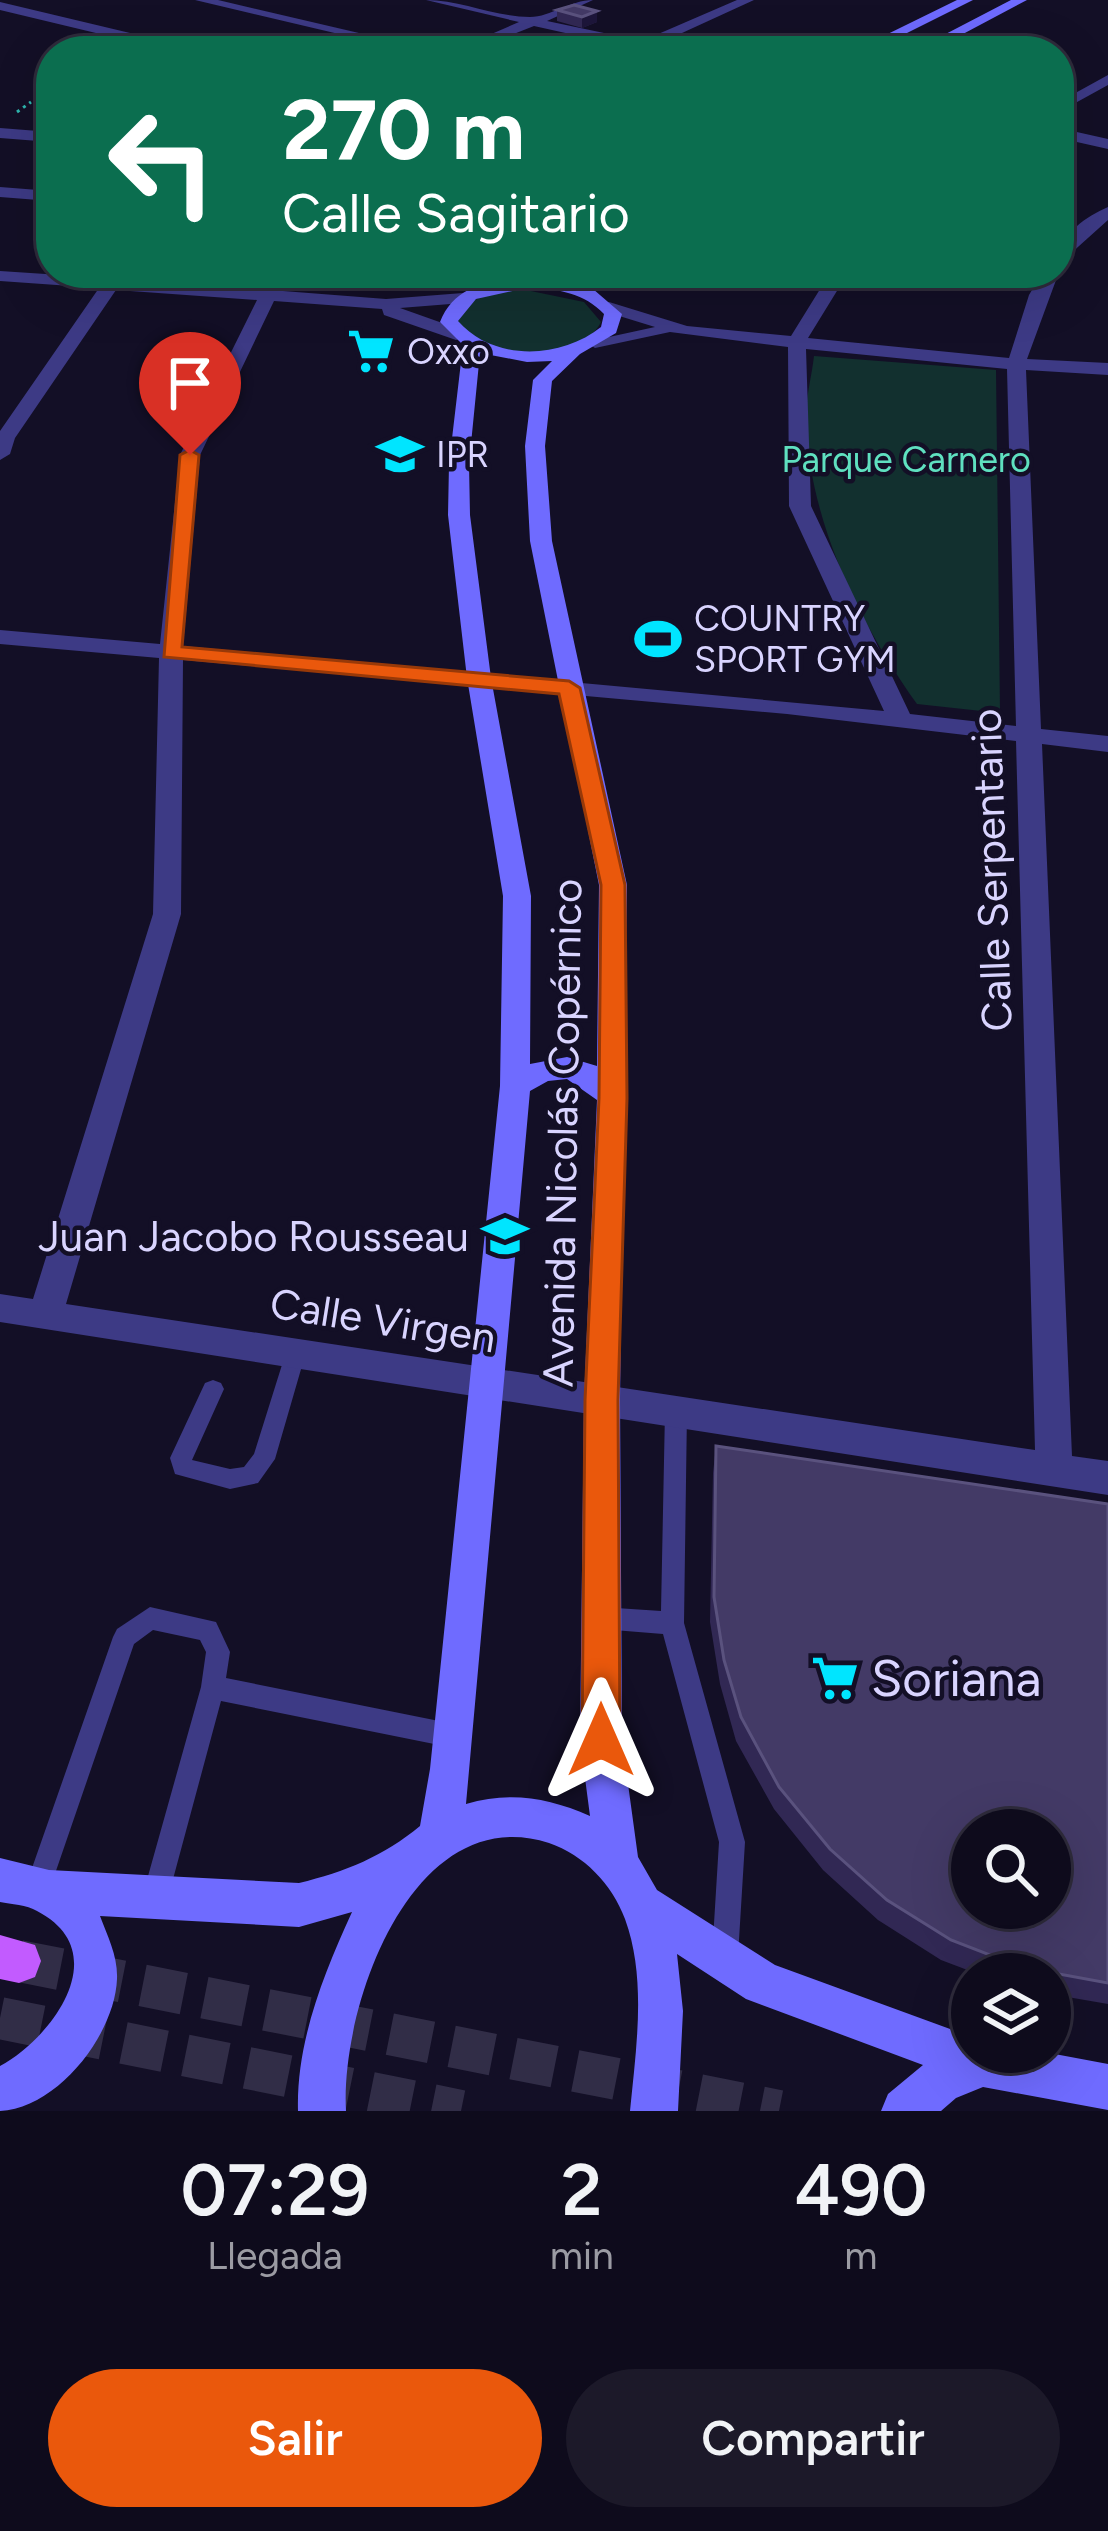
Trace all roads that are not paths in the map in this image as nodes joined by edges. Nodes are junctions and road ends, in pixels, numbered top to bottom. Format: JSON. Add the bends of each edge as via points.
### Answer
{"nodes":[{"id":1,"x":201,"y":0,"type":"edge"},
{"id":2,"x":432,"y":0,"type":"edge"},
{"id":3,"x":587,"y":0,"type":"edge"},
{"id":4,"x":748,"y":0,"type":"edge"},
{"id":5,"x":967,"y":0,"type":"edge"},
{"id":6,"x":1021,"y":0,"type":"edge"},
{"id":7,"x":0,"y":6,"type":"edge"},
{"id":8,"x":534,"y":21,"type":"junction"},
{"id":9,"x":125,"y":36,"type":"edge"},
{"id":10,"x":362,"y":36,"type":"edge"},
{"id":11,"x":496,"y":36,"type":"edge"},
{"id":12,"x":592,"y":36,"type":"edge"},
{"id":13,"x":666,"y":36,"type":"edge"},
{"id":14,"x":891,"y":36,"type":"edge"},
{"id":15,"x":950,"y":36,"type":"edge"},
{"id":16,"x":1108,"y":79,"type":"edge"},
{"id":17,"x":1074,"y":99,"type":"edge"},
{"id":18,"x":0,"y":133,"type":"edge"},
{"id":19,"x":36,"y":135,"type":"edge"},
{"id":20,"x":1074,"y":137,"type":"edge"},
{"id":21,"x":1108,"y":144,"type":"edge"},
{"id":22,"x":0,"y":192,"type":"edge"},
{"id":23,"x":36,"y":195,"type":"edge"},
{"id":24,"x":1108,"y":212,"type":"edge"},
{"id":25,"x":1074,"y":237,"type":"edge"},
{"id":26,"x":0,"y":276,"type":"edge"},
{"id":27,"x":36,"y":277,"type":"edge"},
{"id":28,"x":107,"y":288,"type":"edge"},
{"id":29,"x":195,"y":288,"type":"edge"},
{"id":30,"x":276,"y":288,"type":"edge"},
{"id":31,"x":494,"y":288,"type":"edge"},
{"id":32,"x":568,"y":288,"type":"edge"},
{"id":33,"x":599,"y":288,"type":"edge"},
{"id":34,"x":830,"y":288,"type":"edge"},
{"id":35,"x":1042,"y":288,"type":"edge"},
{"id":36,"x":268,"y":296,"type":"junction"},
{"id":37,"x":463,"y":298,"type":"junction"},
{"id":38,"x":349,"y":302,"type":"junction"},
{"id":39,"x":605,"y":303,"type":"junction"},
{"id":40,"x":685,"y":331,"type":"junction"},
{"id":41,"x":464,"y":339,"type":"junction"},
{"id":42,"x":797,"y":341,"type":"junction"},
{"id":43,"x":585,"y":346,"type":"junction"},
{"id":44,"x":1016,"y":364,"type":"junction"},
{"id":45,"x":1108,"y":368,"type":"edge"},
{"id":46,"x":0,"y":454,"type":"edge"},
{"id":47,"x":0,"y":638,"type":"edge"},
{"id":48,"x":171,"y":652,"type":"junction"},
{"id":49,"x":479,"y":678,"type":"junction"},
{"id":50,"x":569,"y":688,"type":"junction"},
{"id":51,"x":902,"y":722,"type":"junction"},
{"id":52,"x":1029,"y":736,"type":"junction"},
{"id":53,"x":1108,"y":744,"type":"edge"},
{"id":54,"x":515,"y":1086,"type":"junction"},
{"id":55,"x":613,"y":1098,"type":"junction"},
{"id":56,"x":0,"y":1307,"type":"edge"},
{"id":57,"x":46,"y":1312,"type":"junction"},
{"id":58,"x":296,"y":1352,"type":"junction"},
{"id":59,"x":489,"y":1382,"type":"junction"},
{"id":60,"x":213,"y":1389,"type":"dead end"},
{"id":61,"x":602,"y":1400,"type":"junction"},
{"id":62,"x":676,"y":1411,"type":"junction"},
{"id":63,"x":1054,"y":1470,"type":"junction"},
{"id":64,"x":1108,"y":1478,"type":"edge"},
{"id":65,"x":601,"y":1618,"type":"junction"},
{"id":66,"x":673,"y":1623,"type":"junction"},
{"id":67,"x":213,"y":1687,"type":"junction"},
{"id":68,"x":454,"y":1736,"type":"junction"},
{"id":69,"x":424,"y":1852,"type":"junction"},
{"id":70,"x":618,"y":1864,"type":"junction"},
{"id":71,"x":29,"y":1886,"type":"edge"},
{"id":72,"x":155,"y":1898,"type":"junction"},
{"id":73,"x":643,"y":1906,"type":"junction"},
{"id":74,"x":724,"y":1958,"type":"junction"},
{"id":75,"x":951,"y":2052,"type":"edge"},
{"id":76,"x":960,"y":2073,"type":"edge"},
{"id":77,"x":1032,"y":2073,"type":"edge"},
{"id":78,"x":1108,"y":2087,"type":"edge"},
{"id":79,"x":0,"y":2091,"type":"edge"},
{"id":80,"x":322,"y":2111,"type":"edge"},
{"id":81,"x":654,"y":2111,"type":"edge"},
{"id":82,"x":904,"y":2111,"type":"edge"}],
"edges":[{"from":1,"to":10,"type":"street"},
{"from":2,"to":8,"type":"street"},
{"from":3,"to":8,"type":"street"},
{"from":4,"to":13,"type":"street"},
{"from":5,"to":14,"type":"main road"},
{"from":6,"to":15,"type":"main road"},
{"from":7,"to":9,"type":"street"},
{"from":8,"to":11,"type":"street"},
{"from":8,"to":12,"type":"street"},
{"from":16,"to":17,"type":"street"},
{"from":18,"to":19,"type":"street"},
{"from":20,"to":21,"type":"street"},
{"from":22,"to":23,"type":"street"},
{"from":24,"to":25,"type":"street"},
{"from":26,"to":27,"type":"street"},
{"from":28,"to":46,"type":"street"},
{"from":29,"to":36,"type":"street"},
{"from":30,"to":36,"type":"street"},
{"from":31,"to":37,"type":"main road"},
{"from":32,"to":39,"type":"main road"},
{"from":33,"to":39,"type":"main road"},
{"from":34,"to":42,"type":"street"},
{"from":35,"to":44,"type":"street","name":"Calle Serpentario"},
{"from":36,"to":38,"type":"street"},
{"from":36,"to":48,"type":"street","via":[[190,455]]},
{"from":37,"to":38,"type":"street"},
{"from":37,"to":41,"type":"main road","name":"Avenida Nicolás Copérnico","via":[[449,322]]},
{"from":38,"to":41,"type":"street"},
{"from":39,"to":40,"type":"street"},
{"from":39,"to":43,"type":"main road","name":"Avenida Nicolás Copérnico","via":[[613,321]]},
{"from":40,"to":42,"type":"street"},
{"from":40,"to":43,"type":"street"},
{"from":41,"to":43,"type":"main road","via":[[521,355]]},
{"from":41,"to":49,"type":"main road","name":"Avenida Nicolás Copérnico","via":[[459,515]]},
{"from":42,"to":44,"type":"street"},
{"from":42,"to":51,"type":"street","via":[[800,506]]},
{"from":43,"to":50,"type":"main road","name":"Avenida Nicolás Copérnico","via":[[543,380],[535,446],[542,541]]},
{"from":44,"to":45,"type":"street"},
{"from":44,"to":52,"type":"street","name":"Calle Serpentario"},
{"from":47,"to":48,"type":"street"},
{"from":48,"to":49,"type":"street"},
{"from":48,"to":57,"type":"street","via":[[167,914]]},
{"from":49,"to":50,"type":"street"},
{"from":49,"to":54,"type":"main road","name":"Avenida Nicolás Copérnico","via":[[517,896]]},
{"from":50,"to":51,"type":"street"},
{"from":50,"to":55,"type":"main road","name":"Avenida Nicolás Copérnico","via":[[613,885]]},
{"from":51,"to":52,"type":"street"},
{"from":52,"to":53,"type":"street"},
{"from":52,"to":63,"type":"street","name":"Calle Serpentario"},
{"from":54,"to":55,"type":"main road","via":[[556,1066],[602,1081]]},
{"from":54,"to":59,"type":"main road","name":"Avenida Nicolás Copérnico"},
{"from":55,"to":61,"type":"main road","name":"Avenida Nicolás Copérnico"},
{"from":56,"to":57,"type":"street","name":"Calle Virgen"},
{"from":57,"to":58,"type":"street","name":"Calle Virgen"},
{"from":58,"to":59,"type":"street","name":"Calle Virgen"},
{"from":58,"to":60,"type":"lane","via":[[264,1459],[250,1476],[183,1468]]},
{"from":59,"to":61,"type":"street","name":"Calle Virgen"},
{"from":59,"to":68,"type":"main road","name":"Avenida Nicolás Copérnico"},
{"from":61,"to":62,"type":"street","name":"Calle Virgen"},
{"from":61,"to":65,"type":"main road","name":"Avenida Nicolás Copérnico"},
{"from":62,"to":63,"type":"street","name":"Calle Virgen"},
{"from":62,"to":66,"type":"lane"},
{"from":63,"to":64,"type":"street","name":"Calle Virgen"},
{"from":65,"to":66,"type":"lane"},
{"from":65,"to":70,"type":"main road","name":"Avenida Nicolás Copérnico","via":[[601,1740]]},
{"from":66,"to":74,"type":"lane","via":[[732,1842]]},
{"from":67,"to":68,"type":"lane"},
{"from":67,"to":71,"type":"lane","via":[[218,1652],[208,1630],[150,1618],[130,1630]]},
{"from":67,"to":72,"type":"lane"},
{"from":68,"to":69,"type":"main road","name":"Avenida Nicolás Copérnico"},
{"from":69,"to":70,"type":"main road","via":[[481,1819],[513,1814],[555,1819]]},
{"from":69,"to":72,"type":"main road","via":[[340,1895],[299,1905]]},
{"from":69,"to":80,"type":"main road","via":[[377,1909],[343,1992],[330,2028]]},
{"from":70,"to":73,"type":"main road"},
{"from":71,"to":72,"type":"main road"},
{"from":71,"to":79,"type":"main road","via":[[81,1925],[94,1992],[64,2051]]},
{"from":73,"to":74,"type":"main road"},
{"from":73,"to":81,"type":"main road","via":[[659,1965]]},
{"from":74,"to":75,"type":"main road","via":[[762,1983]]},
{"from":76,"to":82,"type":"main road"},
{"from":77,"to":78,"type":"main road"}]}
